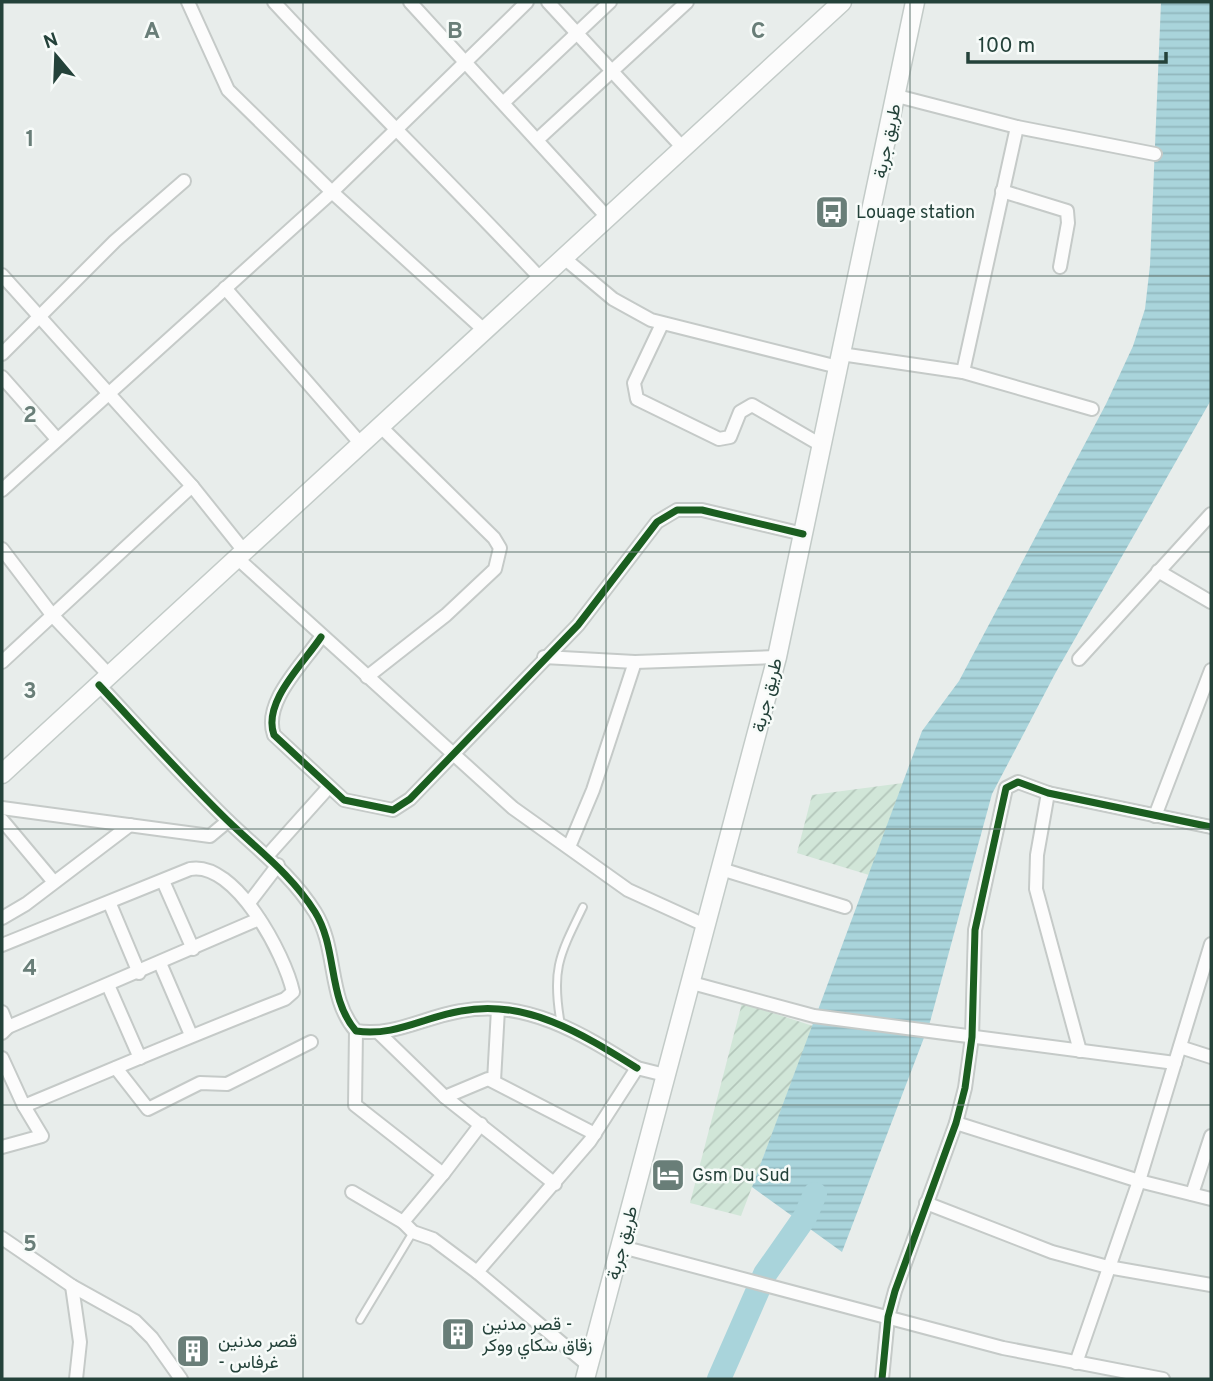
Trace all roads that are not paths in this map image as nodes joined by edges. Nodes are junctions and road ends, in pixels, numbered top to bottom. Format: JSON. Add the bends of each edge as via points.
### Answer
{"nodes":[{"id":1,"x":188,"y":2,"type":"edge"},
{"id":2,"x":274,"y":2,"type":"edge"},
{"id":3,"x":410,"y":2,"type":"edge"},
{"id":4,"x":527,"y":2,"type":"edge"},
{"id":5,"x":548,"y":2,"type":"edge"},
{"id":6,"x":610,"y":2,"type":"edge"},
{"id":7,"x":687,"y":2,"type":"edge"},
{"id":8,"x":842,"y":2,"type":"edge"},
{"id":9,"x":915,"y":2,"type":"edge"},
{"id":10,"x":576,"y":33,"type":"junction"},
{"id":11,"x":466,"y":62,"type":"junction"},
{"id":12,"x":612,"y":70,"type":"junction"},
{"id":13,"x":897,"y":96,"type":"junction"},
{"id":14,"x":503,"y":103,"type":"junction"},
{"id":15,"x":1017,"y":127,"type":"junction"},
{"id":16,"x":396,"y":132,"type":"junction"},
{"id":17,"x":537,"y":139,"type":"junction"},
{"id":18,"x":683,"y":148,"type":"junction"},
{"id":19,"x":1155,"y":154,"type":"dead end"},
{"id":20,"x":184,"y":181,"type":"dead end"},
{"id":21,"x":1002,"y":191,"type":"junction"},
{"id":22,"x":332,"y":192,"type":"junction"},
{"id":23,"x":607,"y":217,"type":"junction"},
{"id":24,"x":564,"y":258,"type":"junction"},
{"id":25,"x":1060,"y":267,"type":"dead end"},
{"id":26,"x":2,"y":275,"type":"edge"},
{"id":27,"x":541,"y":278,"type":"junction"},
{"id":28,"x":225,"y":288,"type":"junction"},
{"id":29,"x":40,"y":317,"type":"junction"},
{"id":30,"x":662,"y":324,"type":"junction"},
{"id":31,"x":484,"y":330,"type":"junction"},
{"id":32,"x":2,"y":354,"type":"edge"},
{"id":33,"x":840,"y":360,"type":"junction"},
{"id":34,"x":963,"y":372,"type":"junction"},
{"id":35,"x":2,"y":377,"type":"edge"},
{"id":36,"x":109,"y":392,"type":"junction"},
{"id":37,"x":1092,"y":409,"type":"dead end"},
{"id":38,"x":380,"y":426,"type":"junction"},
{"id":39,"x":57,"y":439,"type":"junction"},
{"id":40,"x":361,"y":444,"type":"junction"},
{"id":41,"x":821,"y":445,"type":"junction"},
{"id":42,"x":192,"y":486,"type":"junction"},
{"id":43,"x":2,"y":490,"type":"edge"},
{"id":44,"x":1211,"y":514,"type":"edge"},
{"id":45,"x":803,"y":534,"type":"junction"},
{"id":46,"x":240,"y":555,"type":"junction"},
{"id":47,"x":4,"y":557,"type":"edge"},
{"id":48,"x":1158,"y":572,"type":"junction"},
{"id":49,"x":1211,"y":602,"type":"edge"},
{"id":50,"x":53,"y":616,"type":"junction"},
{"id":51,"x":321,"y":637,"type":"junction"},
{"id":52,"x":544,"y":657,"type":"junction"},
{"id":53,"x":777,"y":657,"type":"junction"},
{"id":54,"x":1079,"y":659,"type":"dead end"},
{"id":55,"x":635,"y":662,"type":"junction"},
{"id":56,"x":2,"y":663,"type":"edge"},
{"id":57,"x":1211,"y":670,"type":"edge"},
{"id":58,"x":367,"y":677,"type":"junction"},
{"id":59,"x":104,"y":680,"type":"junction"},
{"id":60,"x":454,"y":754,"type":"junction"},
{"id":61,"x":2,"y":774,"type":"edge"},
{"id":62,"x":328,"y":788,"type":"junction"},
{"id":63,"x":1048,"y":793,"type":"junction"},
{"id":64,"x":2,"y":808,"type":"edge"},
{"id":65,"x":1155,"y":816,"type":"junction"},
{"id":66,"x":2,"y":820,"type":"edge"},
{"id":67,"x":228,"y":821,"type":"junction"},
{"id":68,"x":130,"y":825,"type":"junction"},
{"id":69,"x":1211,"y":827,"type":"edge"},
{"id":70,"x":569,"y":847,"type":"junction"},
{"id":71,"x":268,"y":855,"type":"junction"},
{"id":72,"x":278,"y":865,"type":"junction"},
{"id":73,"x":722,"y":869,"type":"junction"},
{"id":74,"x":52,"y":881,"type":"junction"},
{"id":75,"x":163,"y":881,"type":"junction"},
{"id":76,"x":249,"y":903,"type":"junction"},
{"id":77,"x":110,"y":904,"type":"junction"},
{"id":78,"x":583,"y":907,"type":"dead end"},
{"id":79,"x":845,"y":907,"type":"dead end"},
{"id":80,"x":2,"y":918,"type":"edge"},
{"id":81,"x":259,"y":919,"type":"junction"},
{"id":82,"x":707,"y":926,"type":"junction"},
{"id":83,"x":1211,"y":944,"type":"edge"},
{"id":84,"x":2,"y":945,"type":"edge"},
{"id":85,"x":192,"y":949,"type":"junction"},
{"id":86,"x":160,"y":963,"type":"junction"},
{"id":87,"x":138,"y":973,"type":"junction"},
{"id":88,"x":1205,"y":977,"type":"edge"},
{"id":89,"x":692,"y":983,"type":"junction"},
{"id":90,"x":108,"y":985,"type":"junction"},
{"id":91,"x":498,"y":1009,"type":"junction"},
{"id":92,"x":2,"y":1012,"type":"edge"},
{"id":93,"x":561,"y":1025,"type":"junction"},
{"id":94,"x":5,"y":1030,"type":"edge"},
{"id":95,"x":356,"y":1031,"type":"junction"},
{"id":96,"x":380,"y":1034,"type":"junction"},
{"id":97,"x":191,"y":1035,"type":"junction"},
{"id":98,"x":972,"y":1037,"type":"junction"},
{"id":99,"x":311,"y":1042,"type":"dead end"},
{"id":100,"x":1180,"y":1047,"type":"junction"},
{"id":101,"x":1080,"y":1051,"type":"junction"},
{"id":102,"x":1211,"y":1057,"type":"edge"},
{"id":103,"x":2,"y":1058,"type":"edge"},
{"id":104,"x":140,"y":1058,"type":"junction"},
{"id":105,"x":1175,"y":1063,"type":"junction"},
{"id":106,"x":116,"y":1068,"type":"junction"},
{"id":107,"x":636,"y":1068,"type":"junction"},
{"id":108,"x":665,"y":1075,"type":"junction"},
{"id":109,"x":494,"y":1081,"type":"junction"},
{"id":110,"x":445,"y":1097,"type":"junction"},
{"id":111,"x":24,"y":1106,"type":"junction"},
{"id":112,"x":956,"y":1123,"type":"junction"},
{"id":113,"x":481,"y":1124,"type":"junction"},
{"id":114,"x":595,"y":1134,"type":"junction"},
{"id":115,"x":1211,"y":1136,"type":"edge"},
{"id":116,"x":2,"y":1147,"type":"edge"},
{"id":117,"x":443,"y":1174,"type":"junction"},
{"id":118,"x":1139,"y":1181,"type":"junction"},
{"id":119,"x":555,"y":1184,"type":"junction"},
{"id":120,"x":352,"y":1192,"type":"dead end"},
{"id":121,"x":1192,"y":1194,"type":"junction"},
{"id":122,"x":1211,"y":1199,"type":"edge"},
{"id":123,"x":926,"y":1203,"type":"junction"},
{"id":124,"x":403,"y":1222,"type":"junction"},
{"id":125,"x":413,"y":1232,"type":"junction"},
{"id":126,"x":2,"y":1238,"type":"edge"},
{"id":127,"x":622,"y":1247,"type":"junction"},
{"id":128,"x":1108,"y":1267,"type":"junction"},
{"id":129,"x":477,"y":1272,"type":"junction"},
{"id":130,"x":72,"y":1286,"type":"junction"},
{"id":131,"x":1211,"y":1286,"type":"edge"},
{"id":132,"x":887,"y":1317,"type":"junction"},
{"id":133,"x":360,"y":1321,"type":"dead end"},
{"id":134,"x":1076,"y":1363,"type":"junction"},
{"id":135,"x":587,"y":1372,"type":"edge"},
{"id":136,"x":1100,"y":1373,"type":"edge"},
{"id":137,"x":887,"y":1377,"type":"edge"},
{"id":138,"x":76,"y":1379,"type":"edge"},
{"id":139,"x":181,"y":1379,"type":"edge"},
{"id":140,"x":1163,"y":1379,"type":"edge"}],
"edges":[{"from":1,"to":22,"type":"street","via":[[228,90]]},
{"from":2,"to":16,"type":"street"},
{"from":3,"to":11,"type":"street"},
{"from":4,"to":11,"type":"street"},
{"from":5,"to":10,"type":"street"},
{"from":6,"to":10,"type":"street"},
{"from":7,"to":12,"type":"street"},
{"from":8,"to":18,"type":"main road"},
{"from":9,"to":13,"type":"main road","name":"طريق جربة"},
{"from":10,"to":12,"type":"street"},
{"from":10,"to":14,"type":"street"},
{"from":11,"to":14,"type":"street"},
{"from":11,"to":16,"type":"street"},
{"from":12,"to":17,"type":"street"},
{"from":12,"to":18,"type":"street"},
{"from":13,"to":15,"type":"street"},
{"from":13,"to":33,"type":"main road","name":"طريق جربة"},
{"from":14,"to":17,"type":"street"},
{"from":15,"to":19,"type":"street"},
{"from":15,"to":21,"type":"street"},
{"from":16,"to":22,"type":"street"},
{"from":16,"to":27,"type":"street"},
{"from":17,"to":23,"type":"street"},
{"from":18,"to":23,"type":"main road"},
{"from":20,"to":29,"type":"street","via":[[115,241]]},
{"from":21,"to":25,"type":"street","via":[[1067,211]]},
{"from":21,"to":34,"type":"street"},
{"from":22,"to":28,"type":"street"},
{"from":22,"to":31,"type":"street"},
{"from":23,"to":24,"type":"main road"},
{"from":24,"to":27,"type":"main road"},
{"from":24,"to":30,"type":"street","via":[[614,299]]},
{"from":26,"to":29,"type":"street"},
{"from":27,"to":31,"type":"main road"},
{"from":28,"to":36,"type":"street"},
{"from":28,"to":40,"type":"street"},
{"from":29,"to":32,"type":"street"},
{"from":29,"to":36,"type":"street"},
{"from":30,"to":33,"type":"street"},
{"from":30,"to":41,"type":"street","via":[[634,383],[637,399],[719,439],[730,437],[740,412],[752,405]]},
{"from":31,"to":38,"type":"main road"},
{"from":33,"to":34,"type":"street"},
{"from":33,"to":41,"type":"main road","name":"طريق جربة"},
{"from":34,"to":37,"type":"street"},
{"from":35,"to":39,"type":"street"},
{"from":36,"to":39,"type":"street"},
{"from":36,"to":42,"type":"street"},
{"from":38,"to":40,"type":"main road"},
{"from":38,"to":58,"type":"street","via":[[494,538],[500,556],[495,569],[446,615]]},
{"from":39,"to":43,"type":"street"},
{"from":40,"to":46,"type":"main road"},
{"from":41,"to":45,"type":"main road","name":"طريق جربة"},
{"from":42,"to":46,"type":"street"},
{"from":42,"to":50,"type":"street"},
{"from":44,"to":48,"type":"street"},
{"from":45,"to":52,"type":"street","via":[[702,510],[668,513],[633,550],[578,625]]},
{"from":45,"to":53,"type":"main road","name":"طريق جربة"},
{"from":46,"to":51,"type":"street"},
{"from":46,"to":59,"type":"main road"},
{"from":47,"to":50,"type":"street"},
{"from":48,"to":49,"type":"street"},
{"from":48,"to":54,"type":"street"},
{"from":50,"to":56,"type":"street"},
{"from":50,"to":59,"type":"street"},
{"from":51,"to":58,"type":"street"},
{"from":51,"to":62,"type":"street","via":[[277,700],[271,726],[274,735]]},
{"from":52,"to":55,"type":"street"},
{"from":52,"to":60,"type":"street"},
{"from":53,"to":55,"type":"street"},
{"from":53,"to":73,"type":"main road","name":"طريق جربة"},
{"from":55,"to":70,"type":"street"},
{"from":57,"to":65,"type":"street"},
{"from":58,"to":60,"type":"street"},
{"from":59,"to":61,"type":"main road"},
{"from":59,"to":67,"type":"street"},
{"from":60,"to":62,"type":"street","via":[[393,810],[354,804]]},
{"from":60,"to":70,"type":"street","via":[[513,808]]},
{"from":62,"to":71,"type":"street"},
{"from":63,"to":65,"type":"street"},
{"from":63,"to":98,"type":"street","via":[[1018,782],[1006,788],[975,930]]},
{"from":63,"to":101,"type":"street","via":[[1036,889]]},
{"from":64,"to":68,"type":"street"},
{"from":65,"to":69,"type":"street"},
{"from":66,"to":74,"type":"street"},
{"from":67,"to":68,"type":"street","via":[[210,836]]},
{"from":67,"to":71,"type":"street"},
{"from":68,"to":74,"type":"street"},
{"from":70,"to":82,"type":"street","via":[[628,890]]},
{"from":71,"to":72,"type":"street"},
{"from":72,"to":76,"type":"street"},
{"from":72,"to":95,"type":"street","via":[[324,929],[340,1007]]},
{"from":73,"to":79,"type":"street"},
{"from":73,"to":82,"type":"main road","name":"طريق جربة"},
{"from":74,"to":80,"type":"street"},
{"from":75,"to":76,"type":"street","via":[[190,869],[207,868],[230,882]]},
{"from":75,"to":77,"type":"street"},
{"from":75,"to":85,"type":"street"},
{"from":76,"to":81,"type":"street"},
{"from":77,"to":84,"type":"street"},
{"from":77,"to":87,"type":"street"},
{"from":78,"to":93,"type":"lane","via":[[556,969]]},
{"from":81,"to":85,"type":"street"},
{"from":81,"to":97,"type":"street","via":[[291,982],[290,996]]},
{"from":82,"to":89,"type":"main road","name":"طريق جربة"},
{"from":83,"to":88,"type":"street"},
{"from":85,"to":86,"type":"street"},
{"from":86,"to":87,"type":"street"},
{"from":86,"to":97,"type":"street"},
{"from":87,"to":90,"type":"street"},
{"from":88,"to":100,"type":"street"},
{"from":89,"to":98,"type":"street","via":[[814,1016]]},
{"from":89,"to":108,"type":"main road","name":"طريق جربة"},
{"from":90,"to":94,"type":"street"},
{"from":90,"to":104,"type":"street"},
{"from":91,"to":93,"type":"street"},
{"from":91,"to":96,"type":"street","via":[[460,1011]]},
{"from":91,"to":109,"type":"street"},
{"from":92,"to":94,"type":"street"},
{"from":93,"to":107,"type":"street"},
{"from":95,"to":96,"type":"street"},
{"from":95,"to":117,"type":"street","via":[[355,1105]]},
{"from":96,"to":110,"type":"street"},
{"from":97,"to":104,"type":"street"},
{"from":98,"to":101,"type":"street"},
{"from":98,"to":112,"type":"street"},
{"from":99,"to":106,"type":"street","via":[[227,1084],[200,1083],[148,1109]]},
{"from":100,"to":102,"type":"street"},
{"from":100,"to":105,"type":"street"},
{"from":101,"to":105,"type":"street"},
{"from":103,"to":111,"type":"street"},
{"from":104,"to":106,"type":"street"},
{"from":105,"to":118,"type":"street"},
{"from":106,"to":111,"type":"street"},
{"from":107,"to":108,"type":"street"},
{"from":107,"to":114,"type":"street"},
{"from":108,"to":127,"type":"main road","name":"طريق جربة"},
{"from":109,"to":110,"type":"street","via":[[482,1081]]},
{"from":109,"to":114,"type":"street"},
{"from":110,"to":113,"type":"street"},
{"from":111,"to":116,"type":"street","via":[[42,1136]]},
{"from":112,"to":118,"type":"street"},
{"from":112,"to":123,"type":"street"},
{"from":113,"to":117,"type":"street"},
{"from":113,"to":119,"type":"street"},
{"from":114,"to":119,"type":"street"},
{"from":115,"to":121,"type":"street"},
{"from":117,"to":124,"type":"street"},
{"from":118,"to":121,"type":"street"},
{"from":118,"to":128,"type":"street"},
{"from":119,"to":129,"type":"street"},
{"from":120,"to":124,"type":"street"},
{"from":121,"to":122,"type":"street"},
{"from":123,"to":128,"type":"street","via":[[1005,1236]]},
{"from":123,"to":132,"type":"street"},
{"from":124,"to":125,"type":"street"},
{"from":125,"to":129,"type":"street","via":[[433,1239]]},
{"from":125,"to":133,"type":"lane"},
{"from":126,"to":130,"type":"street"},
{"from":127,"to":132,"type":"street"},
{"from":127,"to":135,"type":"main road","name":"طريق جربة"},
{"from":128,"to":131,"type":"street"},
{"from":128,"to":134,"type":"street"},
{"from":129,"to":135,"type":"street"},
{"from":130,"to":138,"type":"street","via":[[80,1342]]},
{"from":130,"to":139,"type":"street","via":[[135,1321]]},
{"from":132,"to":134,"type":"street"},
{"from":132,"to":137,"type":"street"},
{"from":134,"to":136,"type":"street"},
{"from":136,"to":140,"type":"street"}]}
